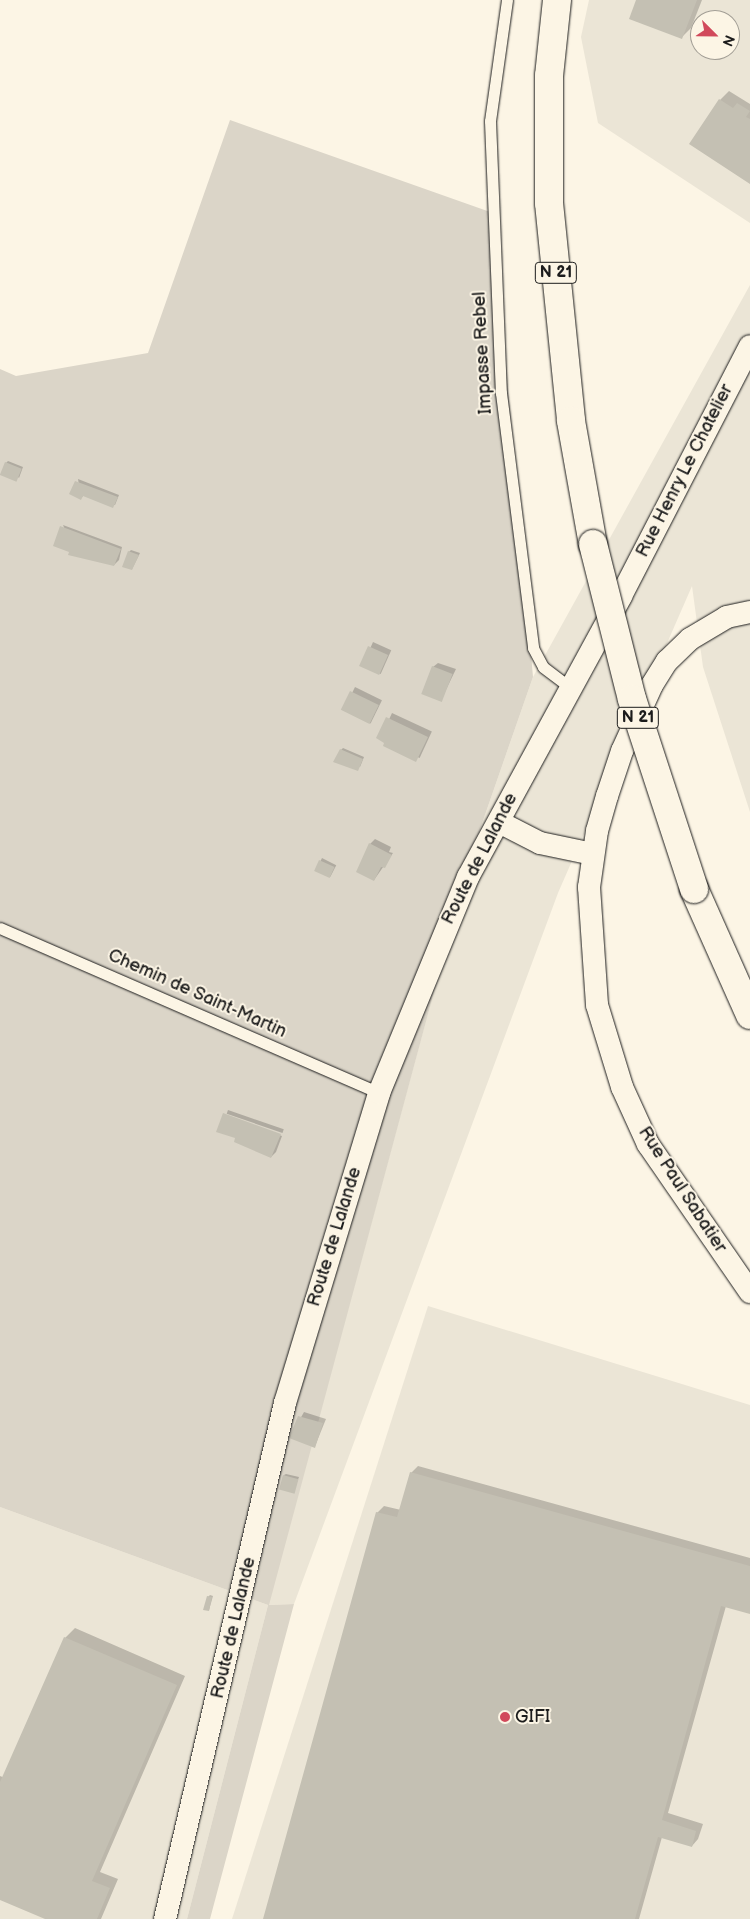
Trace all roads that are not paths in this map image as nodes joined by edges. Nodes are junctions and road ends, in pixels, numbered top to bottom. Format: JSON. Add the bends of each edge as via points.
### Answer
{"nodes":[{"id":1,"x":508,"y":0,"type":"edge"},
{"id":2,"x":557,"y":0,"type":"edge"},
{"id":3,"x":750,"y":346,"type":"edge"},
{"id":4,"x":621,"y":596,"type":"joint"},
{"id":5,"x":750,"y":612,"type":"edge"},
{"id":6,"x":571,"y":688,"type":"junction"},
{"id":7,"x":499,"y":822,"type":"junction"},
{"id":8,"x":593,"y":854,"type":"junction"},
{"id":9,"x":0,"y":928,"type":"edge"},
{"id":10,"x":750,"y":1015,"type":"edge"},
{"id":11,"x":380,"y":1093,"type":"junction"},
{"id":12,"x":750,"y":1292,"type":"edge"},
{"id":13,"x":165,"y":1919,"type":"edge"}],
"edges":[{"from":1,"to":6,"type":"lane","name":"Impasse Rebel","via":[[490,121],[501,394],[533,648],[543,667]]},
{"from":2,"to":10,"type":"main road","number":"N 21","bridge":true,"via":[[549,76],[549,203],[571,420],[593,544],[632,699],[694,889]]},
{"from":3,"to":4,"type":"street","name":"Rue Henry Le Chatelier"},
{"from":4,"to":6,"type":"street","name":"Route de Lalande"},
{"from":5,"to":8,"type":"street","name":"Rue Paul Sabatier","via":[[727,617],[690,639],[667,661],[622,751]]},
{"from":6,"to":7,"type":"street","name":"Route de Lalande"},
{"from":7,"to":8,"type":"street","via":[[540,843]]},
{"from":7,"to":11,"type":"street","name":"Route de Lalande","via":[[442,934]]},
{"from":8,"to":12,"type":"street","name":"Rue Paul Sabatier","via":[[590,920],[597,1006],[622,1087],[648,1144]]},
{"from":9,"to":11,"type":"lane","name":"Chemin de Saint-Martin"},
{"from":11,"to":13,"type":"street","name":"Route de Lalande","via":[[285,1403]]}]}
